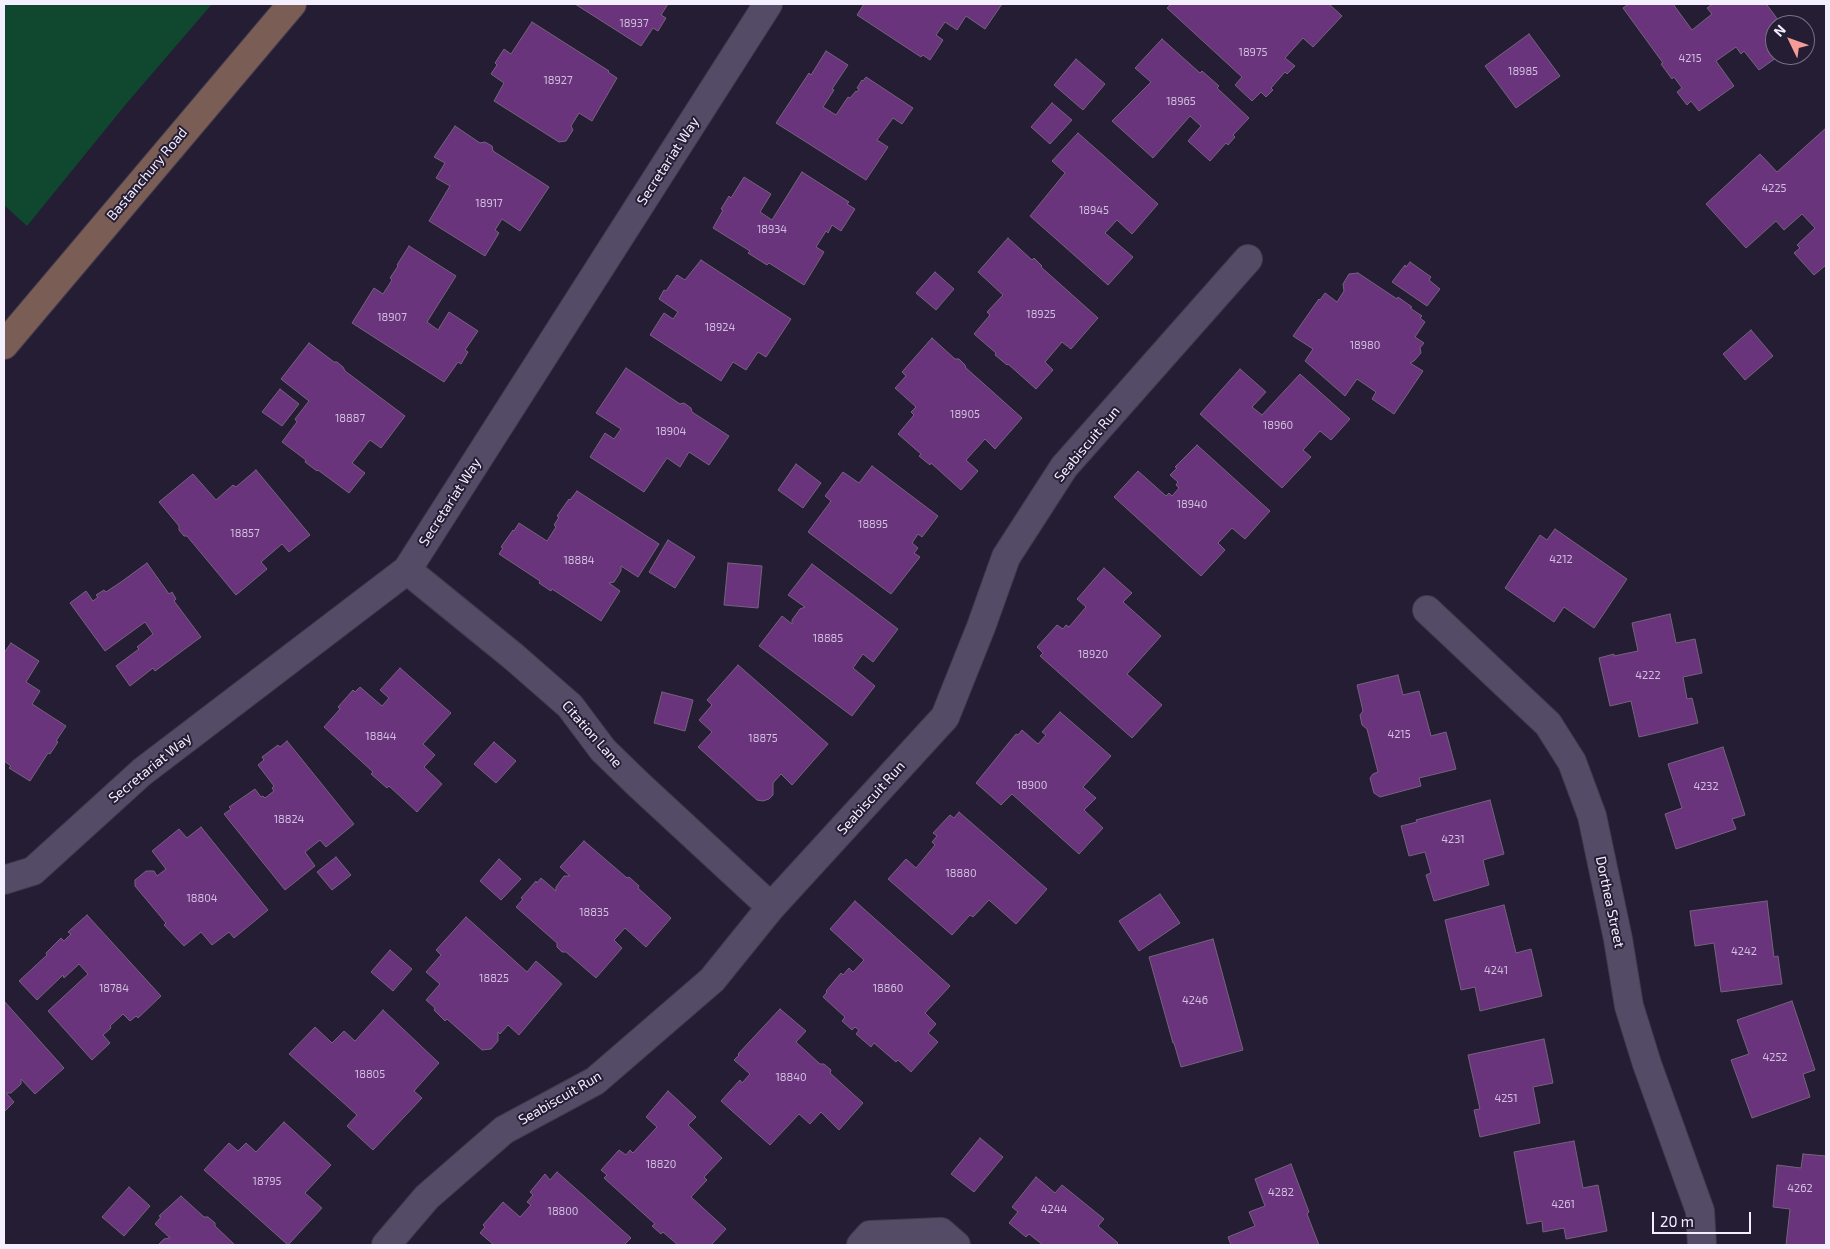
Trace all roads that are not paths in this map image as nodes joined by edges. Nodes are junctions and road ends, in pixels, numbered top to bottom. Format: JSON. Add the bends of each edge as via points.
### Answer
{"nodes":[{"id":1,"x":292,"y":4,"type":"edge"},
{"id":2,"x":768,"y":4,"type":"edge"},
{"id":3,"x":1248,"y":260,"type":"dead end"},
{"id":4,"x":4,"y":345,"type":"edge"},
{"id":5,"x":406,"y":570,"type":"junction"},
{"id":6,"x":1427,"y":610,"type":"dead end"},
{"id":7,"x":4,"y":880,"type":"edge"},
{"id":8,"x":770,"y":907,"type":"junction"},
{"id":9,"x":386,"y":1245,"type":"edge"},
{"id":10,"x":861,"y":1245,"type":"edge"},
{"id":11,"x":956,"y":1245,"type":"edge"},
{"id":12,"x":1702,"y":1245,"type":"edge"}],
"edges":[{"from":1,"to":4,"type":"main road","name":"Bastanchury Road"},
{"from":2,"to":5,"type":"street","name":"Secretariat Way"},
{"from":3,"to":8,"type":"street","name":"Seabiscuit Run","via":[[1064,467],[1006,558],[944,717]]},
{"from":5,"to":7,"type":"street","name":"Secretariat Way","via":[[142,772],[33,871]]},
{"from":5,"to":8,"type":"street","name":"Citation Lane","via":[[570,706],[603,750]]},
{"from":6,"to":12,"type":"street","name":"Dorthea Street","via":[[1548,724],[1572,762],[1592,816],[1630,1006],[1647,1064],[1700,1211]]},
{"from":8,"to":9,"type":"street","name":"Seabiscuit Run","via":[[712,980],[595,1080],[504,1130],[427,1197]]},
{"from":10,"to":11,"type":"street","via":[[870,1235],[941,1232]]}]}
